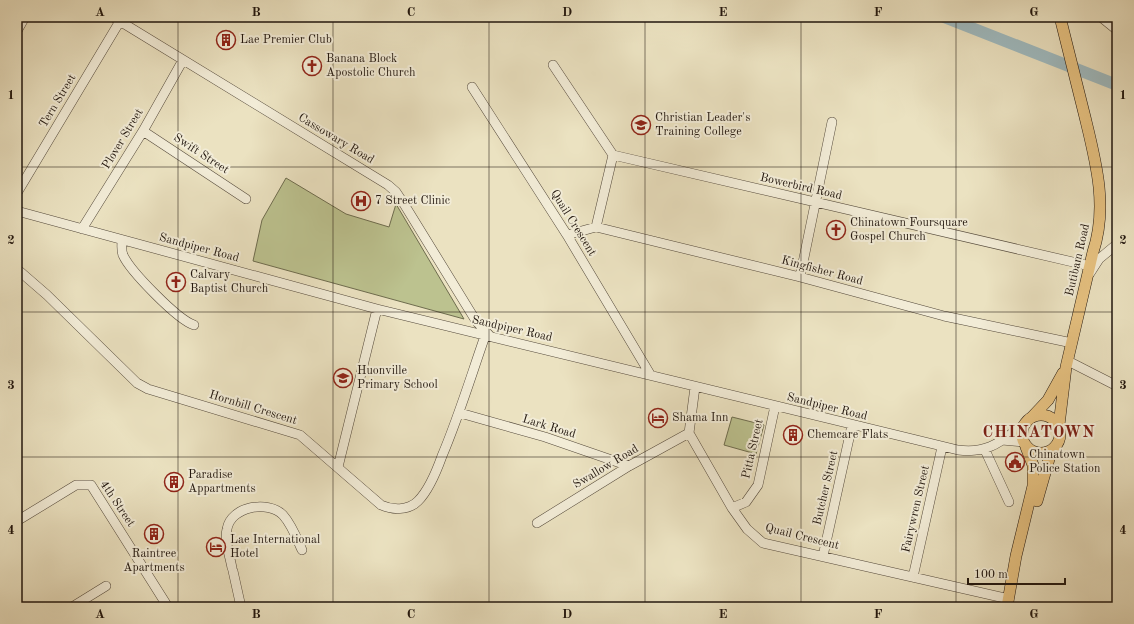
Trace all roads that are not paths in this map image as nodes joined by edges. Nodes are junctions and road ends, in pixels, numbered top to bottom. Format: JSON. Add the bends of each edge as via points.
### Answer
{"nodes":[{"id":1,"x":25,"y":17,"type":"edge"},
{"id":2,"x":1060,"y":17,"type":"edge"},
{"id":3,"x":1101,"y":17,"type":"edge"},
{"id":4,"x":117,"y":19,"type":"edge"},
{"id":5,"x":1117,"y":30,"type":"edge"},
{"id":6,"x":17,"y":31,"type":"edge"},
{"id":7,"x":183,"y":60,"type":"junction"},
{"id":8,"x":553,"y":65,"type":"dead end"},
{"id":9,"x":472,"y":87,"type":"dead end"},
{"id":10,"x":832,"y":122,"type":"dead end"},
{"id":11,"x":143,"y":131,"type":"junction"},
{"id":12,"x":613,"y":155,"type":"junction"},
{"id":13,"x":17,"y":193,"type":"edge"},
{"id":14,"x":246,"y":199,"type":"dead end"},
{"id":15,"x":814,"y":202,"type":"junction"},
{"id":16,"x":17,"y":211,"type":"edge"},
{"id":17,"x":596,"y":227,"type":"junction"},
{"id":18,"x":82,"y":229,"type":"junction"},
{"id":19,"x":567,"y":235,"type":"junction"},
{"id":20,"x":122,"y":240,"type":"junction"},
{"id":21,"x":1117,"y":244,"type":"edge"},
{"id":22,"x":1090,"y":266,"type":"junction"},
{"id":23,"x":17,"y":269,"type":"edge"},
{"id":24,"x":800,"y":277,"type":"junction"},
{"id":25,"x":1087,"y":280,"type":"junction"},
{"id":26,"x":377,"y":309,"type":"junction"},
{"id":27,"x":194,"y":325,"type":"dead end"},
{"id":28,"x":488,"y":336,"type":"junction"},
{"id":29,"x":1072,"y":343,"type":"junction"},
{"id":30,"x":1067,"y":364,"type":"junction"},
{"id":31,"x":650,"y":374,"type":"junction"},
{"id":32,"x":1117,"y":386,"type":"edge"},
{"id":33,"x":695,"y":387,"type":"junction"},
{"id":34,"x":775,"y":406,"type":"junction"},
{"id":35,"x":460,"y":413,"type":"junction"},
{"id":36,"x":1028,"y":421,"type":"junction"},
{"id":37,"x":852,"y":425,"type":"junction"},
{"id":38,"x":1059,"y":425,"type":"junction"},
{"id":39,"x":689,"y":433,"type":"junction"},
{"id":40,"x":1002,"y":440,"type":"junction"},
{"id":41,"x":1025,"y":445,"type":"junction"},
{"id":42,"x":942,"y":447,"type":"junction"},
{"id":43,"x":985,"y":450,"type":"junction"},
{"id":44,"x":1051,"y":452,"type":"junction"},
{"id":45,"x":629,"y":466,"type":"junction"},
{"id":46,"x":338,"y":467,"type":"junction"},
{"id":47,"x":1008,"y":502,"type":"dead end"},
{"id":48,"x":732,"y":508,"type":"junction"},
{"id":49,"x":17,"y":521,"type":"edge"},
{"id":50,"x":537,"y":524,"type":"dead end"},
{"id":51,"x":302,"y":550,"type":"dead end"},
{"id":52,"x":823,"y":556,"type":"junction"},
{"id":53,"x":913,"y":576,"type":"junction"},
{"id":54,"x":106,"y":586,"type":"dead end"},
{"id":55,"x":1012,"y":588,"type":"junction"},
{"id":56,"x":1008,"y":603,"type":"edge"},
{"id":57,"x":72,"y":607,"type":"edge"},
{"id":58,"x":168,"y":607,"type":"edge"},
{"id":59,"x":242,"y":607,"type":"edge"}],
"edges":[{"from":1,"to":6,"type":"street"},
{"from":2,"to":22,"type":"main road","name":"Butibam Road","via":[[1096,163],[1100,200],[1099,233]]},
{"from":3,"to":5,"type":"street"},
{"from":4,"to":7,"type":"street","name":"Cassowary Road"},
{"from":4,"to":13,"type":"street","name":"Tern Street"},
{"from":7,"to":11,"type":"street","name":"Plover Street"},
{"from":7,"to":28,"type":"street","name":"Cassowary Road","via":[[396,192],[476,322]]},
{"from":8,"to":12,"type":"street"},
{"from":9,"to":19,"type":"street","name":"Quail Crescent"},
{"from":10,"to":15,"type":"street"},
{"from":11,"to":14,"type":"street","name":"Swift Street"},
{"from":11,"to":18,"type":"street","name":"Plover Street"},
{"from":12,"to":15,"type":"street","name":"Bowerbird Road"},
{"from":12,"to":17,"type":"street"},
{"from":15,"to":22,"type":"street","name":"Bowerbird Road"},
{"from":15,"to":24,"type":"street"},
{"from":16,"to":18,"type":"street","name":"Sandpiper Road"},
{"from":17,"to":19,"type":"street","name":"Kingfisher Road"},
{"from":17,"to":24,"type":"street","name":"Kingfisher Road"},
{"from":18,"to":20,"type":"street","name":"Sandpiper Road"},
{"from":19,"to":31,"type":"street","name":"Quail Crescent"},
{"from":20,"to":26,"type":"street","name":"Sandpiper Road"},
{"from":20,"to":27,"type":"street","via":[[122,252],[130,266],[176,314],[186,323]]},
{"from":21,"to":25,"type":"street","via":[[1099,259]]},
{"from":22,"to":25,"type":"main road","name":"Butibam Road"},
{"from":23,"to":46,"type":"street","name":"Hornbill Crescent","via":[[137,383],[148,389],[300,434]]},
{"from":24,"to":29,"type":"street","name":"Kingfisher Road","via":[[944,316]]},
{"from":25,"to":29,"type":"main road","name":"Butibam Road"},
{"from":26,"to":28,"type":"street","name":"Sandpiper Road"},
{"from":26,"to":46,"type":"street"},
{"from":28,"to":31,"type":"street","name":"Sandpiper Road"},
{"from":28,"to":35,"type":"street","name":"Hornbill Crescent"},
{"from":29,"to":30,"type":"main road","name":"Butibam Road"},
{"from":30,"to":32,"type":"street"},
{"from":30,"to":36,"type":"main road","name":"Butibam Road","via":[[1048,400]]},
{"from":30,"to":38,"type":"main road","name":"Butibam Road"},
{"from":31,"to":33,"type":"street","name":"Sandpiper Road"},
{"from":33,"to":34,"type":"street","name":"Sandpiper Road"},
{"from":33,"to":39,"type":"street"},
{"from":34,"to":37,"type":"street","name":"Sandpiper Road"},
{"from":34,"to":48,"type":"street","name":"Pitta Street","via":[[758,485],[746,502]]},
{"from":35,"to":45,"type":"street","name":"Lark Road","via":[[544,437]]},
{"from":35,"to":46,"type":"street","name":"Hornbill Crescent","via":[[436,471],[418,501],[412,505],[390,509],[381,505]]},
{"from":36,"to":38,"type":"main road","via":[[1039,415],[1047,416]]},
{"from":36,"to":40,"type":"street","name":"Sandpiper Road"},
{"from":36,"to":41,"type":"main road","via":[[1022,436]]},
{"from":37,"to":42,"type":"street","name":"Sandpiper Road"},
{"from":37,"to":52,"type":"street","name":"Butcher Street"},
{"from":38,"to":44,"type":"main road","via":[[1060,442]]},
{"from":39,"to":45,"type":"street","name":"Swallow Road"},
{"from":39,"to":48,"type":"street","name":"Quail Crescent"},
{"from":40,"to":41,"type":"street"},
{"from":40,"to":43,"type":"street","name":"Sandpiper Road"},
{"from":41,"to":44,"type":"main road","via":[[1037,454]]},
{"from":41,"to":55,"type":"main road","via":[[1033,465],[1033,486],[1016,556]]},
{"from":42,"to":43,"type":"street","name":"Sandpiper Road","via":[[966,451]]},
{"from":42,"to":53,"type":"street","name":"Fairywren Street"},
{"from":43,"to":47,"type":"street"},
{"from":44,"to":55,"type":"main road"},
{"from":45,"to":50,"type":"street","name":"Swallow Road"},
{"from":48,"to":52,"type":"street","name":"Quail Crescent","via":[[747,529],[763,543]]},
{"from":49,"to":58,"type":"street","name":"4th Street","via":[[76,485],[91,485]]},
{"from":51,"to":59,"type":"street","via":[[291,527],[278,512],[260,507],[246,509],[234,516],[226,529]]},
{"from":52,"to":53,"type":"street","name":"Quail Crescent"},
{"from":53,"to":56,"type":"street","name":"Quail Crescent"},
{"from":54,"to":57,"type":"street"},
{"from":55,"to":56,"type":"main road"}]}
